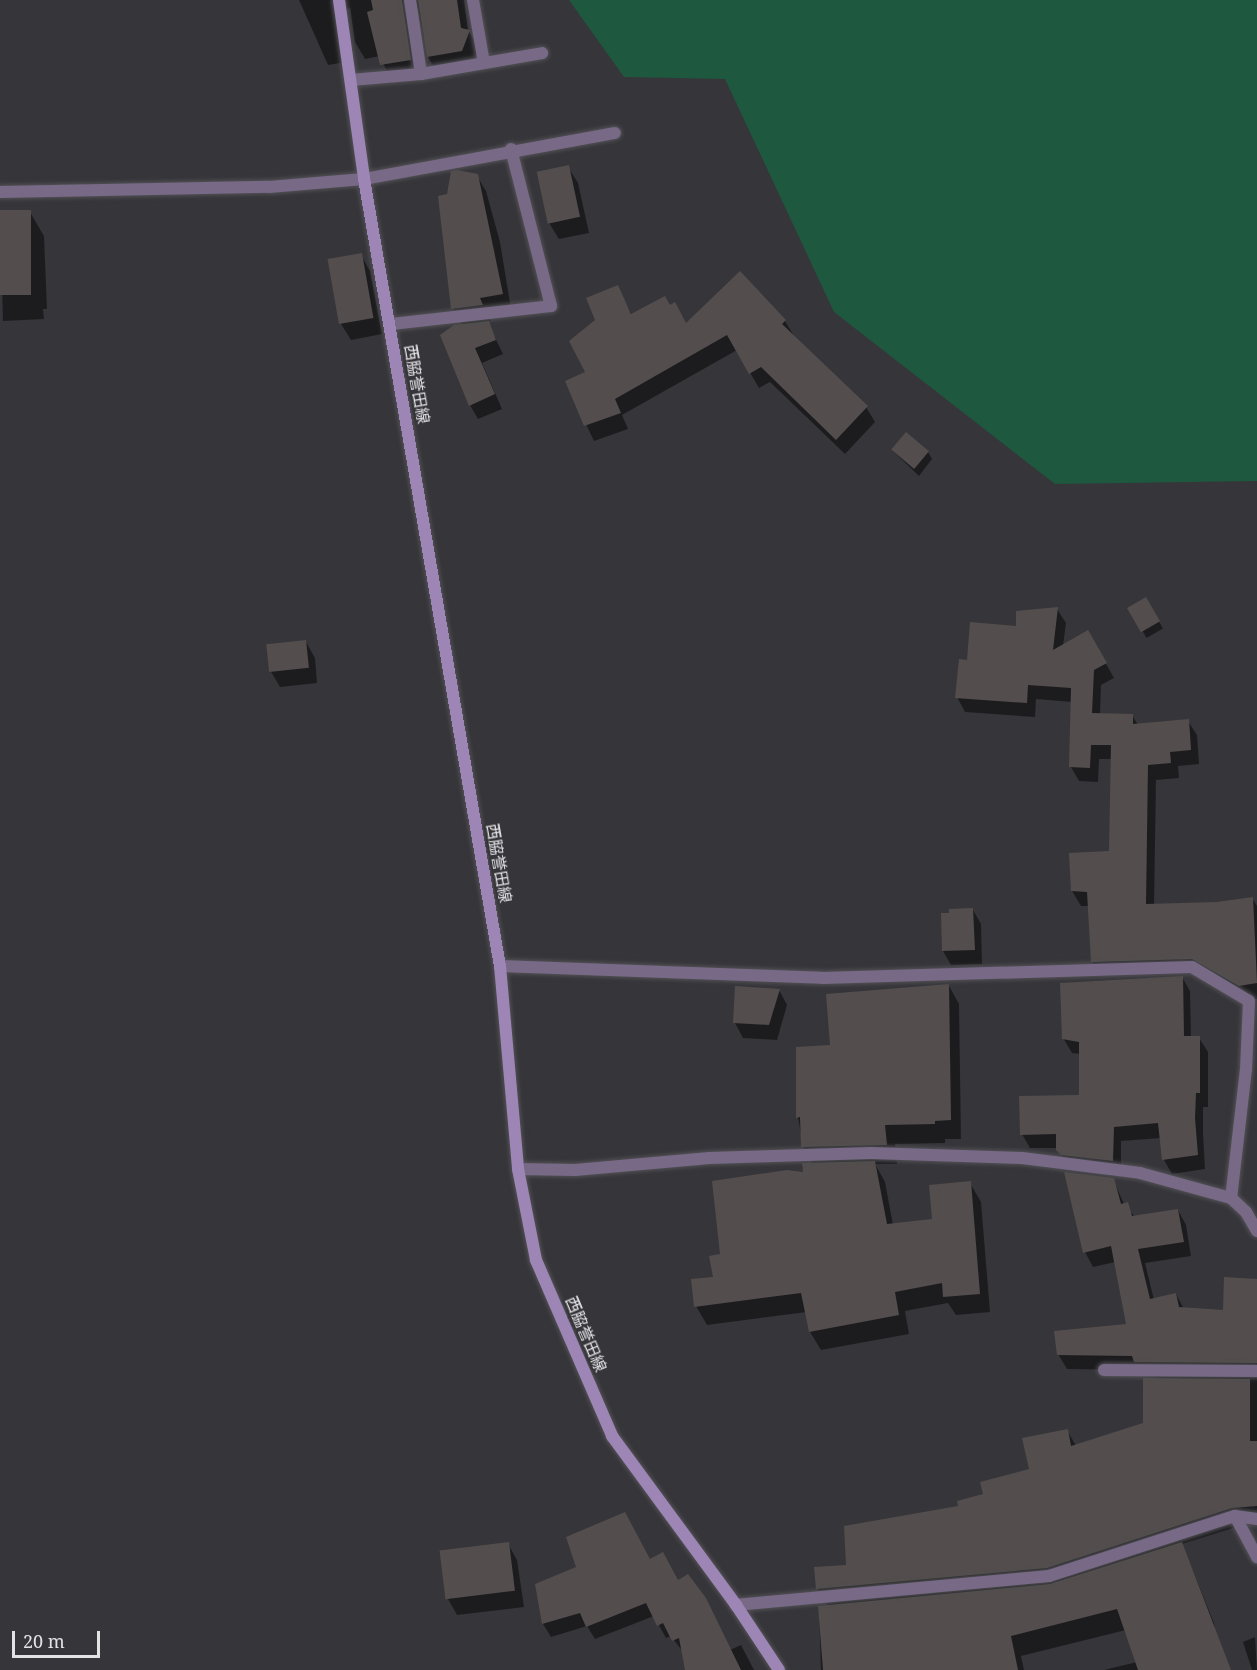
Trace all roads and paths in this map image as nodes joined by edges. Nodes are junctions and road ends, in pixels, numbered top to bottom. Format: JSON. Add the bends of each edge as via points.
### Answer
{"nodes":[{"id":1,"x":339,"y":0,"type":"edge"},
{"id":2,"x":410,"y":0,"type":"edge"},
{"id":3,"x":473,"y":0,"type":"edge"},
{"id":4,"x":542,"y":53,"type":"dead end"},
{"id":5,"x":483,"y":63,"type":"junction"},
{"id":6,"x":421,"y":74,"type":"junction"},
{"id":7,"x":351,"y":81,"type":"junction"},
{"id":8,"x":615,"y":133,"type":"dead end"},
{"id":9,"x":511,"y":149,"type":"junction"},
{"id":10,"x":364,"y":178,"type":"junction"},
{"id":11,"x":0,"y":192,"type":"edge"},
{"id":12,"x":391,"y":324,"type":"junction"},
{"id":13,"x":500,"y":966,"type":"junction"},
{"id":14,"x":518,"y":1169,"type":"junction"},
{"id":15,"x":1231,"y":1198,"type":"junction"},
{"id":16,"x":1257,"y":1231,"type":"edge"},
{"id":17,"x":1104,"y":1370,"type":"dead end"},
{"id":18,"x":1257,"y":1371,"type":"edge"},
{"id":19,"x":1235,"y":1516,"type":"junction"},
{"id":20,"x":1257,"y":1519,"type":"edge"},
{"id":21,"x":1257,"y":1557,"type":"edge"},
{"id":22,"x":736,"y":1605,"type":"junction"},
{"id":23,"x":779,"y":1670,"type":"edge"}],
"edges":[{"from":1,"to":7,"type":"main road","name":"西脇誉田線"},
{"from":2,"to":6,"type":"street"},
{"from":3,"to":5,"type":"street"},
{"from":4,"to":5,"type":"street"},
{"from":5,"to":6,"type":"street"},
{"from":6,"to":7,"type":"street"},
{"from":7,"to":10,"type":"main road","name":"西脇誉田線"},
{"from":8,"to":9,"type":"street"},
{"from":9,"to":10,"type":"street"},
{"from":9,"to":12,"type":"street","via":[[551,306]]},
{"from":10,"to":11,"type":"street","via":[[269,187]]},
{"from":10,"to":12,"type":"main road","name":"西脇誉田線"},
{"from":12,"to":13,"type":"main road","name":"西脇誉田線"},
{"from":13,"to":14,"type":"main road","name":"西脇誉田線"},
{"from":13,"to":15,"type":"street","via":[[822,978],[1192,968],[1249,1001],[1246,1069]]},
{"from":14,"to":15,"type":"street","via":[[575,1170],[709,1158],[871,1153],[1022,1158],[1140,1173]]},
{"from":14,"to":22,"type":"main road","name":"西脇誉田線","via":[[536,1260],[612,1436]]},
{"from":15,"to":16,"type":"street"},
{"from":17,"to":18,"type":"street"},
{"from":19,"to":20,"type":"street"},
{"from":19,"to":21,"type":"street"},
{"from":19,"to":22,"type":"street","via":[[1049,1576]]},
{"from":22,"to":23,"type":"main road","name":"西脇誉田線"}]}
